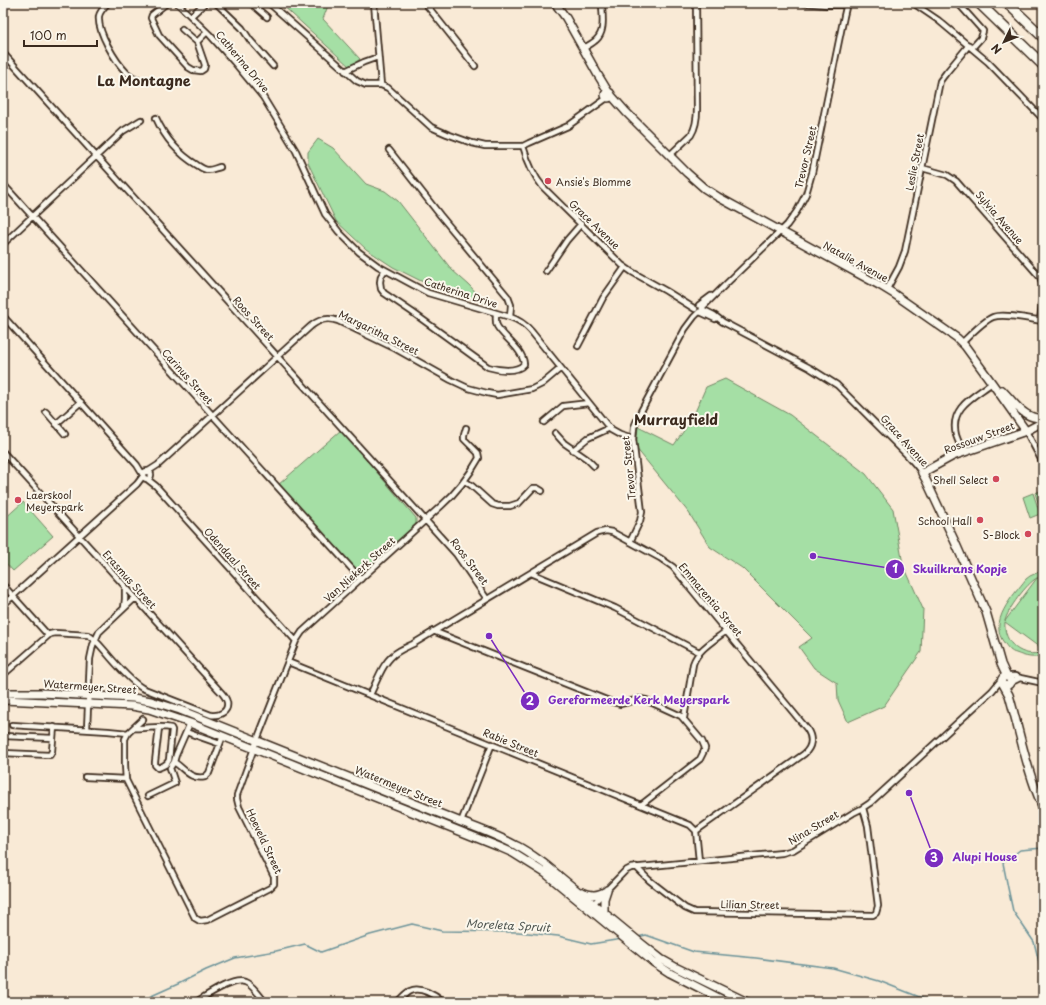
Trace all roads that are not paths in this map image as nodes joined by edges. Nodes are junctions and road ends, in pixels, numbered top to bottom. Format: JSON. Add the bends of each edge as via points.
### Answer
{"nodes":[{"id":1,"x":108,"y":3,"type":"edge"},
{"id":2,"x":167,"y":3,"type":"edge"},
{"id":3,"x":177,"y":3,"type":"edge"},
{"id":4,"x":205,"y":3,"type":"edge"},
{"id":5,"x":216,"y":3,"type":"edge"},
{"id":6,"x":251,"y":3,"type":"edge"},
{"id":7,"x":270,"y":3,"type":"edge"},
{"id":8,"x":374,"y":3,"type":"edge"},
{"id":9,"x":424,"y":3,"type":"edge"},
{"id":10,"x":555,"y":3,"type":"edge"},
{"id":11,"x":602,"y":3,"type":"edge"},
{"id":12,"x":696,"y":3,"type":"edge"},
{"id":13,"x":803,"y":3,"type":"edge"},
{"id":14,"x":913,"y":3,"type":"edge"},
{"id":15,"x":958,"y":3,"type":"edge"},
{"id":16,"x":979,"y":3,"type":"edge"},
{"id":17,"x":985,"y":3,"type":"edge"},
{"id":18,"x":1007,"y":3,"type":"edge"},
{"id":19,"x":1010,"y":3,"type":"edge"},
{"id":20,"x":847,"y":4,"type":"edge"},
{"id":21,"x":191,"y":16,"type":"junction"},
{"id":22,"x":267,"y":17,"type":"dead end"},
{"id":23,"x":182,"y":29,"type":"dead end"},
{"id":24,"x":1043,"y":30,"type":"edge"},
{"id":25,"x":207,"y":32,"type":"junction"},
{"id":26,"x":1043,"y":37,"type":"edge"},
{"id":27,"x":197,"y":42,"type":"junction"},
{"id":28,"x":970,"y":46,"type":"junction"},
{"id":29,"x":583,"y":49,"type":"junction"},
{"id":30,"x":3,"y":53,"type":"edge"},
{"id":31,"x":378,"y":57,"type":"junction"},
{"id":32,"x":1043,"y":58,"type":"edge"},
{"id":33,"x":1043,"y":65,"type":"edge"},
{"id":34,"x":273,"y":66,"type":"dead end"},
{"id":35,"x":475,"y":66,"type":"dead end"},
{"id":36,"x":345,"y":70,"type":"junction"},
{"id":37,"x":140,"y":81,"type":"dead end"},
{"id":38,"x":381,"y":85,"type":"junction"},
{"id":39,"x":608,"y":96,"type":"junction"},
{"id":40,"x":156,"y":118,"type":"dead end"},
{"id":41,"x":1043,"y":119,"type":"edge"},
{"id":42,"x":141,"y":120,"type":"dead end"},
{"id":43,"x":523,"y":146,"type":"junction"},
{"id":44,"x":389,"y":150,"type":"dead end"},
{"id":45,"x":670,"y":155,"type":"junction"},
{"id":46,"x":96,"y":156,"type":"junction"},
{"id":47,"x":220,"y":167,"type":"dead end"},
{"id":48,"x":922,"y":168,"type":"junction"},
{"id":49,"x":3,"y":184,"type":"edge"},
{"id":50,"x":33,"y":216,"type":"junction"},
{"id":51,"x":581,"y":224,"type":"junction"},
{"id":52,"x":781,"y":232,"type":"junction"},
{"id":53,"x":3,"y":244,"type":"edge"},
{"id":54,"x":625,"y":267,"type":"junction"},
{"id":55,"x":385,"y":270,"type":"junction"},
{"id":56,"x":546,"y":271,"type":"dead end"},
{"id":57,"x":888,"y":289,"type":"junction"},
{"id":58,"x":698,"y":309,"type":"junction"},
{"id":59,"x":496,"y":313,"type":"junction"},
{"id":60,"x":3,"y":316,"type":"edge"},
{"id":61,"x":510,"y":317,"type":"junction"},
{"id":62,"x":1042,"y":321,"type":"edge"},
{"id":63,"x":962,"y":343,"type":"junction"},
{"id":64,"x":578,"y":346,"type":"dead end"},
{"id":65,"x":277,"y":357,"type":"junction"},
{"id":66,"x":561,"y":368,"type":"junction"},
{"id":67,"x":992,"y":383,"type":"junction"},
{"id":68,"x":80,"y":402,"type":"junction"},
{"id":69,"x":589,"y":403,"type":"junction"},
{"id":70,"x":46,"y":412,"type":"dead end"},
{"id":71,"x":212,"y":416,"type":"junction"},
{"id":72,"x":1043,"y":419,"type":"edge"},
{"id":73,"x":544,"y":422,"type":"dead end"},
{"id":74,"x":1043,"y":422,"type":"edge"},
{"id":75,"x":56,"y":424,"type":"junction"},
{"id":76,"x":466,"y":428,"type":"dead end"},
{"id":77,"x":610,"y":428,"type":"junction"},
{"id":78,"x":1026,"y":431,"type":"junction"},
{"id":79,"x":555,"y":433,"type":"dead end"},
{"id":80,"x":65,"y":434,"type":"dead end"},
{"id":81,"x":633,"y":438,"type":"junction"},
{"id":82,"x":573,"y":450,"type":"junction"},
{"id":83,"x":3,"y":452,"type":"edge"},
{"id":84,"x":964,"y":452,"type":"junction"},
{"id":85,"x":1043,"y":463,"type":"edge"},
{"id":86,"x":594,"y":466,"type":"dead end"},
{"id":87,"x":922,"y":473,"type":"junction"},
{"id":88,"x":147,"y":475,"type":"junction"},
{"id":89,"x":465,"y":480,"type":"junction"},
{"id":90,"x":542,"y":491,"type":"dead end"},
{"id":91,"x":425,"y":521,"type":"junction"},
{"id":92,"x":79,"y":536,"type":"junction"},
{"id":93,"x":630,"y":542,"type":"junction"},
{"id":94,"x":531,"y":573,"type":"junction"},
{"id":95,"x":360,"y":579,"type":"junction"},
{"id":96,"x":3,"y":585,"type":"edge"},
{"id":97,"x":125,"y":587,"type":"junction"},
{"id":98,"x":13,"y":596,"type":"junction"},
{"id":99,"x":135,"y":598,"type":"junction"},
{"id":100,"x":487,"y":599,"type":"junction"},
{"id":101,"x":3,"y":605,"type":"edge"},
{"id":102,"x":124,"y":608,"type":"junction"},
{"id":103,"x":433,"y":631,"type":"junction"},
{"id":104,"x":726,"y":631,"type":"junction"},
{"id":105,"x":48,"y":635,"type":"junction"},
{"id":106,"x":95,"y":640,"type":"junction"},
{"id":107,"x":296,"y":641,"type":"junction"},
{"id":108,"x":699,"y":652,"type":"junction"},
{"id":109,"x":288,"y":662,"type":"junction"},
{"id":110,"x":3,"y":675,"type":"edge"},
{"id":111,"x":1005,"y":681,"type":"junction"},
{"id":112,"x":1043,"y":683,"type":"edge"},
{"id":113,"x":3,"y":692,"type":"edge"},
{"id":114,"x":370,"y":695,"type":"junction"},
{"id":115,"x":88,"y":696,"type":"junction"},
{"id":116,"x":3,"y":700,"type":"edge"},
{"id":117,"x":88,"y":704,"type":"junction"},
{"id":118,"x":684,"y":718,"type":"junction"},
{"id":119,"x":143,"y":719,"type":"dead end"},
{"id":120,"x":190,"y":723,"type":"junction"},
{"id":121,"x":12,"y":726,"type":"dead end"},
{"id":122,"x":54,"y":727,"type":"junction"},
{"id":123,"x":159,"y":727,"type":"junction"},
{"id":124,"x":134,"y":728,"type":"junction"},
{"id":125,"x":86,"y":729,"type":"junction"},
{"id":126,"x":186,"y":732,"type":"junction"},
{"id":127,"x":128,"y":733,"type":"junction"},
{"id":128,"x":3,"y":736,"type":"edge"},
{"id":129,"x":223,"y":736,"type":"junction"},
{"id":130,"x":53,"y":738,"type":"junction"},
{"id":131,"x":257,"y":740,"type":"junction"},
{"id":132,"x":220,"y":744,"type":"junction"},
{"id":133,"x":492,"y":744,"type":"junction"},
{"id":134,"x":254,"y":748,"type":"junction"},
{"id":135,"x":3,"y":753,"type":"edge"},
{"id":136,"x":174,"y":762,"type":"junction"},
{"id":137,"x":85,"y":777,"type":"dead end"},
{"id":138,"x":126,"y":778,"type":"junction"},
{"id":139,"x":148,"y":796,"type":"dead end"},
{"id":140,"x":641,"y":805,"type":"junction"},
{"id":141,"x":863,"y":808,"type":"junction"},
{"id":142,"x":1043,"y":808,"type":"edge"},
{"id":143,"x":461,"y":822,"type":"junction"},
{"id":144,"x":696,"y":831,"type":"junction"},
{"id":145,"x":699,"y":861,"type":"junction"},
{"id":146,"x":636,"y":867,"type":"junction"},
{"id":147,"x":1043,"y":876,"type":"edge"},
{"id":148,"x":1043,"y":881,"type":"edge"},
{"id":149,"x":577,"y":889,"type":"junction"},
{"id":150,"x":606,"y":890,"type":"junction"},
{"id":151,"x":591,"y":907,"type":"junction"},
{"id":152,"x":604,"y":912,"type":"junction"},
{"id":153,"x":196,"y":1002,"type":"edge"},
{"id":154,"x":265,"y":1002,"type":"edge"},
{"id":155,"x":397,"y":1002,"type":"edge"},
{"id":156,"x":442,"y":1002,"type":"edge"},
{"id":157,"x":728,"y":1002,"type":"edge"},
{"id":158,"x":747,"y":1002,"type":"edge"}],
"edges":[{"from":1,"to":37,"type":"street","via":[[100,15],[104,39],[117,61],[130,76]]},
{"from":2,"to":27,"type":"street","via":[[151,18],[159,35],[188,67],[201,71],[205,65]]},
{"from":3,"to":21,"type":"street","name":"Catherina Drive"},
{"from":4,"to":21,"type":"street"},
{"from":5,"to":34,"type":"street","via":[[242,28]]},
{"from":6,"to":22,"type":"street"},
{"from":7,"to":36,"type":"street"},
{"from":8,"to":31,"type":"street"},
{"from":9,"to":35,"type":"street"},
{"from":10,"to":29,"type":"main road"},
{"from":11,"to":29,"type":"street","via":[[602,32]]},
{"from":12,"to":45,"type":"street","via":[[696,123],[691,135]]},
{"from":13,"to":20,"type":"street"},
{"from":14,"to":28,"type":"street"},
{"from":15,"to":28,"type":"street","name":"Leslie Street","via":[[983,34]]},
{"from":16,"to":33,"type":"highway"},
{"from":17,"to":32,"type":"highway"},
{"from":18,"to":26,"type":"highway"},
{"from":19,"to":24,"type":"highway"},
{"from":20,"to":52,"type":"street","name":"Trevor Street","via":[[809,186],[797,211]]},
{"from":21,"to":25,"type":"street","name":"Catherina Drive"},
{"from":23,"to":27,"type":"street"},
{"from":25,"to":27,"type":"street"},
{"from":25,"to":55,"type":"street","name":"Catherina Drive","via":[[266,102],[296,151],[322,209],[332,224],[364,256]]},
{"from":28,"to":41,"type":"street","via":[[995,68]]},
{"from":28,"to":48,"type":"street","name":"Leslie Street","via":[[940,81]]},
{"from":29,"to":39,"type":"main road"},
{"from":30,"to":46,"type":"street","name":"Roos Street"},
{"from":31,"to":36,"type":"street"},
{"from":31,"to":38,"type":"street"},
{"from":36,"to":38,"type":"street","via":[[364,85]]},
{"from":38,"to":43,"type":"street","via":[[388,88],[431,127],[478,145]]},
{"from":39,"to":43,"type":"street","via":[[565,127]]},
{"from":39,"to":45,"type":"main road","name":"Natalie Avenue"},
{"from":40,"to":47,"type":"street","via":[[168,140],[188,159],[206,170]]},
{"from":42,"to":46,"type":"street","via":[[123,131]]},
{"from":43,"to":51,"type":"street","name":"Grace Avenue","via":[[537,179]]},
{"from":44,"to":61,"type":"street","via":[[510,300]]},
{"from":45,"to":52,"type":"main road","name":"Natalie Avenue","via":[[718,198]]},
{"from":46,"to":50,"type":"street"},
{"from":46,"to":65,"type":"street","name":"Roos Street"},
{"from":48,"to":57,"type":"street","name":"Leslie Street","via":[[905,251]]},
{"from":48,"to":62,"type":"street","name":"Sylvia Avenue","via":[[947,175],[956,181],[1040,277],[1043,289]]},
{"from":49,"to":50,"type":"street","name":"Carinus Street"},
{"from":50,"to":53,"type":"street"},
{"from":50,"to":71,"type":"street","name":"Carinus Street"},
{"from":51,"to":54,"type":"street","name":"Grace Avenue"},
{"from":51,"to":56,"type":"street"},
{"from":52,"to":57,"type":"main road","name":"Natalie Avenue"},
{"from":52,"to":58,"type":"street","name":"Trevor Street"},
{"from":54,"to":58,"type":"street","name":"Grace Avenue"},
{"from":54,"to":64,"type":"street","via":[[603,298]]},
{"from":55,"to":59,"type":"street","name":"Catherina Drive","via":[[431,295]]},
{"from":55,"to":59,"type":"street","via":[[381,276],[380,286],[387,296],[488,367],[497,370],[518,369],[524,364],[523,359],[496,325]]},
{"from":57,"to":63,"type":"main road","name":"Natalie Avenue"},
{"from":58,"to":81,"type":"street","name":"Trevor Street","via":[[637,418]]},
{"from":58,"to":87,"type":"street","name":"Grace Avenue","via":[[714,315],[837,385]]},
{"from":59,"to":61,"type":"street","name":"Catherina Drive"},
{"from":60,"to":68,"type":"street","name":"Odendaal Street"},
{"from":61,"to":66,"type":"street","name":"Catherina Drive","via":[[526,326]]},
{"from":62,"to":63,"type":"street","via":[[995,316]]},
{"from":63,"to":67,"type":"main road","name":"Natalie Avenue"},
{"from":65,"to":66,"type":"street","name":"Margaritha Street","via":[[315,323],[329,318],[382,342],[468,388],[487,394],[497,395],[532,389]]},
{"from":65,"to":71,"type":"street","name":"Margaritha Street"},
{"from":65,"to":91,"type":"street","name":"Roos Street"},
{"from":66,"to":69,"type":"street","name":"Catherina Drive"},
{"from":67,"to":72,"type":"main road","via":[[1027,414]]},
{"from":67,"to":78,"type":"main road","name":"Natalie Avenue"},
{"from":67,"to":84,"type":"street","via":[[966,402],[958,414],[956,432]]},
{"from":68,"to":75,"type":"street"},
{"from":68,"to":88,"type":"street","name":"Odendaal Street"},
{"from":69,"to":73,"type":"street","via":[[563,406]]},
{"from":69,"to":77,"type":"street","name":"Catherina Drive"},
{"from":70,"to":75,"type":"street"},
{"from":71,"to":88,"type":"street","name":"Margaritha Street"},
{"from":71,"to":95,"type":"street","name":"Carinus Street"},
{"from":74,"to":78,"type":"main road","name":"Rossouw Street"},
{"from":75,"to":80,"type":"street"},
{"from":76,"to":89,"type":"street","name":"Van Niekerk Street","via":[[464,439],[479,456]]},
{"from":77,"to":81,"type":"street","name":"Catherina Drive","via":[[617,434]]},
{"from":77,"to":82,"type":"street","via":[[590,436]]},
{"from":78,"to":84,"type":"main road","name":"Rossouw Street"},
{"from":78,"to":85,"type":"street","name":"Natalie Avenue"},
{"from":79,"to":82,"type":"street"},
{"from":81,"to":93,"type":"street","name":"Trevor Street","via":[[642,512]]},
{"from":82,"to":86,"type":"street"},
{"from":83,"to":92,"type":"street","name":"Erasmus Street"},
{"from":84,"to":87,"type":"main road","name":"Rossouw Street"},
{"from":87,"to":111,"type":"main road","name":"Grace Avenue","via":[[986,612]]},
{"from":88,"to":92,"type":"street","name":"Margaritha Street"},
{"from":88,"to":107,"type":"street","name":"Odendaal Street"},
{"from":89,"to":90,"type":"street","via":[[492,504],[498,506],[519,503],[535,488]]},
{"from":89,"to":91,"type":"street","name":"Van Niekerk Street"},
{"from":91,"to":95,"type":"street","name":"Van Niekerk Street"},
{"from":91,"to":100,"type":"street","name":"Roos Street","via":[[456,554]]},
{"from":92,"to":97,"type":"street","name":"Erasmus Street"},
{"from":92,"to":98,"type":"street","name":"Margaritha Street"},
{"from":93,"to":94,"type":"street","name":"Emmarentia Street","via":[[612,532],[601,532]]},
{"from":93,"to":104,"type":"street","name":"Emmarentia Street","via":[[673,567]]},
{"from":94,"to":100,"type":"street","name":"Emmarentia Street"},
{"from":94,"to":108,"type":"street","via":[[615,608]]},
{"from":95,"to":107,"type":"street","name":"Van Niekerk Street","via":[[302,632]]},
{"from":96,"to":98,"type":"street"},
{"from":97,"to":99,"type":"street","name":"Erasmus Street"},
{"from":97,"to":102,"type":"street"},
{"from":98,"to":101,"type":"street","name":"Margaritha Street"},
{"from":98,"to":105,"type":"street"},
{"from":99,"to":102,"type":"street"},
{"from":99,"to":106,"type":"street","name":"Erasmus Street","via":[[226,699],[224,711],[213,716],[140,687]]},
{"from":100,"to":103,"type":"street","name":"Emmarentia Street"},
{"from":102,"to":106,"type":"street","via":[[101,630]]},
{"from":103,"to":114,"type":"street","name":"Emmarentia Street","via":[[390,658]]},
{"from":103,"to":118,"type":"street","via":[[609,701],[620,704],[646,700]]},
{"from":104,"to":108,"type":"street"},
{"from":104,"to":144,"type":"street","name":"Emmarentia Street","via":[[807,729],[811,742],[804,754]]},
{"from":105,"to":106,"type":"street","via":[[86,634]]},
{"from":105,"to":110,"type":"street"},
{"from":106,"to":115,"type":"street"},
{"from":107,"to":109,"type":"street","name":"Van Niekerk Street"},
{"from":108,"to":118,"type":"street","via":[[693,664]]},
{"from":109,"to":114,"type":"street","name":"Rabie Street"},
{"from":109,"to":131,"type":"street","name":"Van Niekerk Street"},
{"from":111,"to":112,"type":"street","name":"Nina Street","via":[[1020,678]]},
{"from":111,"to":141,"type":"street","name":"Nina Street"},
{"from":111,"to":142,"type":"main road","name":"Grace Avenue","via":[[1036,792]]},
{"from":113,"to":115,"type":"main road","name":"Watermeyer Street"},
{"from":114,"to":133,"type":"street","name":"Rabie Street"},
{"from":115,"to":117,"type":"street"},
{"from":115,"to":131,"type":"main road","name":"Watermeyer Street","via":[[151,701]]},
{"from":116,"to":117,"type":"main road","name":"Watermeyer Street"},
{"from":117,"to":120,"type":"main road","name":"Watermeyer Street","via":[[150,709]]},
{"from":117,"to":125,"type":"street"},
{"from":118,"to":140,"type":"street","via":[[702,741],[705,748],[703,754]]},
{"from":119,"to":124,"type":"street"},
{"from":120,"to":126,"type":"street"},
{"from":120,"to":129,"type":"main road","name":"Watermeyer Street"},
{"from":121,"to":122,"type":"street"},
{"from":122,"to":125,"type":"street"},
{"from":122,"to":130,"type":"street"},
{"from":123,"to":123,"type":"street","via":[[169,727],[172,730],[168,763],[158,768],[155,762]]},
{"from":123,"to":124,"type":"street"},
{"from":124,"to":127,"type":"street"},
{"from":125,"to":127,"type":"street"},
{"from":126,"to":132,"type":"street"},
{"from":126,"to":136,"type":"street"},
{"from":127,"to":138,"type":"street","via":[[125,740]]},
{"from":128,"to":130,"type":"street"},
{"from":129,"to":132,"type":"street"},
{"from":129,"to":134,"type":"main road","name":"Watermeyer Street"},
{"from":130,"to":135,"type":"street","via":[[50,755]]},
{"from":131,"to":134,"type":"street","name":"Van Niekerk Street"},
{"from":131,"to":143,"type":"main road","name":"Watermeyer Street"},
{"from":132,"to":136,"type":"street","via":[[205,777],[188,774]]},
{"from":133,"to":140,"type":"street","name":"Rabie Street"},
{"from":133,"to":143,"type":"street"},
{"from":134,"to":138,"type":"street","name":"Hoeveld Street","via":[[237,799],[273,874],[274,884],[204,921],[195,918]]},
{"from":134,"to":151,"type":"main road","name":"Watermeyer Street","via":[[513,853]]},
{"from":136,"to":139,"type":"street","via":[[170,769],[175,783]]},
{"from":137,"to":138,"type":"street"},
{"from":140,"to":144,"type":"street","name":"Rabie Street","via":[[688,824]]},
{"from":141,"to":145,"type":"street","name":"Nina Street","via":[[789,852]]},
{"from":141,"to":146,"type":"street","name":"Lilian Street","via":[[878,906],[877,912],[871,916],[694,912],[649,880]]},
{"from":143,"to":149,"type":"main road","name":"Watermeyer Street","via":[[517,846]]},
{"from":144,"to":145,"type":"street"},
{"from":145,"to":146,"type":"street","name":"Nina Street"},
{"from":146,"to":150,"type":"street","name":"Nina Street","via":[[626,871]]},
{"from":147,"to":148,"type":"street"},
{"from":149,"to":150,"type":"main road","via":[[592,895]]},
{"from":149,"to":151,"type":"main road","name":"Watermeyer Street"},
{"from":150,"to":151,"type":"street","name":"Nina Street"},
{"from":150,"to":152,"type":"main road"},
{"from":151,"to":152,"type":"main road","name":"Watermeyer Street"},
{"from":151,"to":157,"type":"main road","name":"Watermeyer Street","via":[[653,962]]},
{"from":152,"to":158,"type":"main road","name":"Watermeyer Street","via":[[661,959]]},
{"from":153,"to":154,"type":"street","via":[[237,981],[244,981],[250,985]]},
{"from":155,"to":156,"type":"street","via":[[409,992],[416,990],[429,993]]}]}
